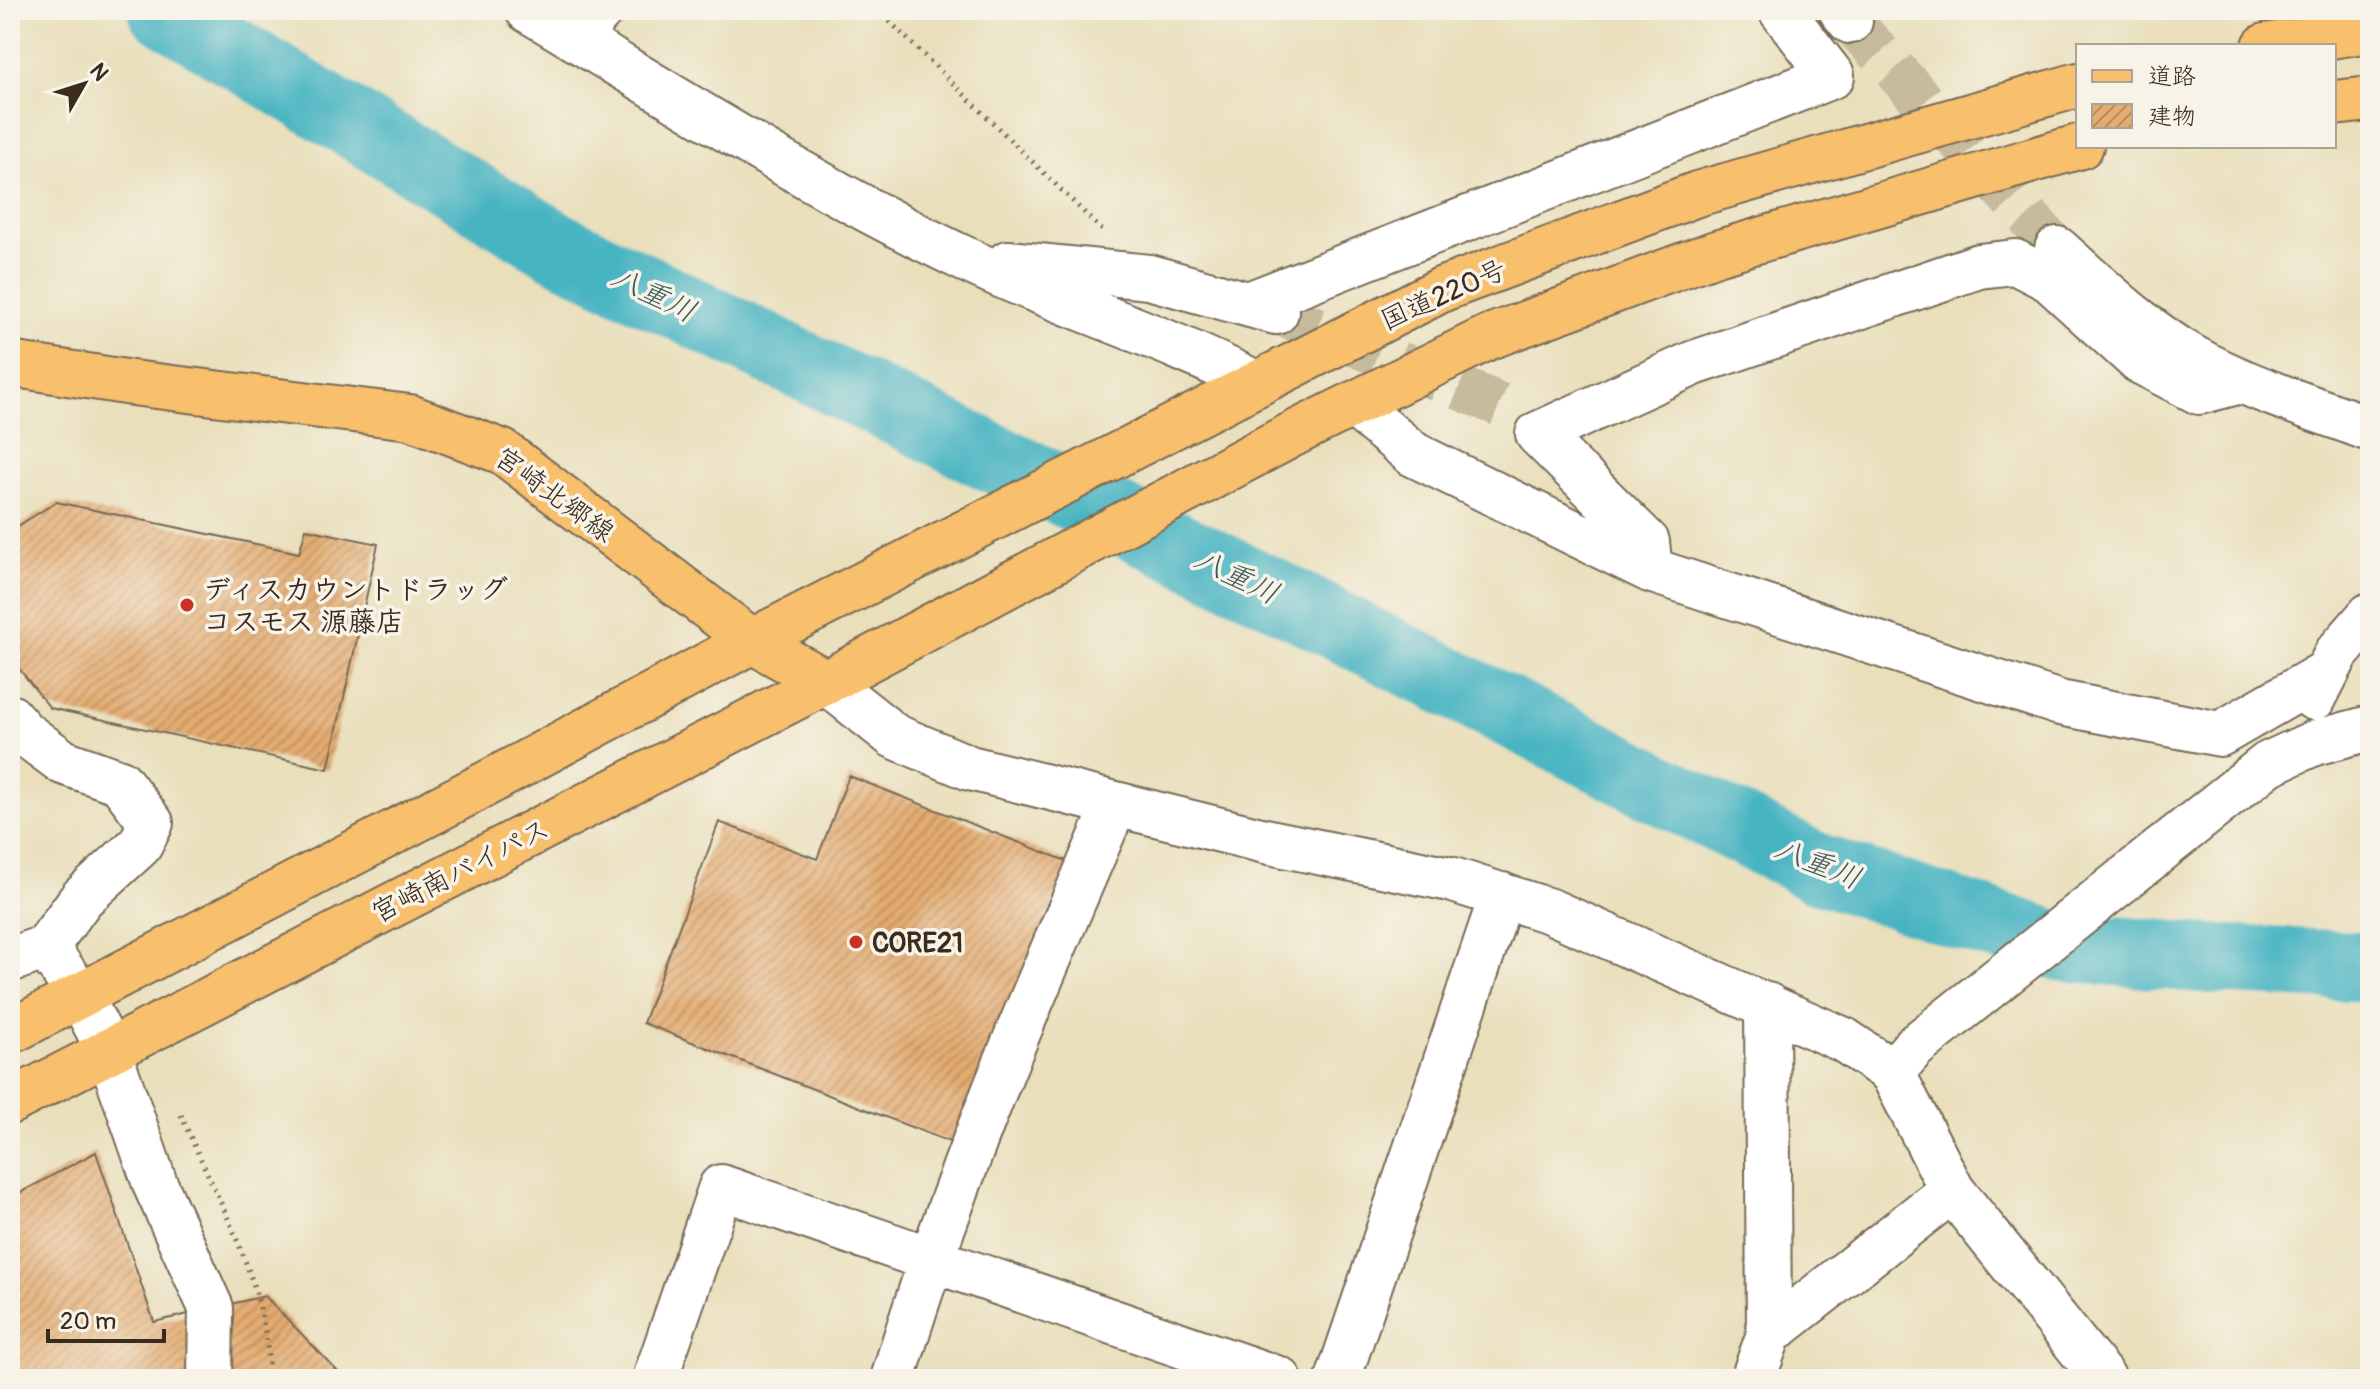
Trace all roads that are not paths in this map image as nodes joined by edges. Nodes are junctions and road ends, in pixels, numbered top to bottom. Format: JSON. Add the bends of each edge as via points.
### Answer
{"nodes":[{"id":1,"x":528,"y":10,"type":"edge"},
{"id":2,"x":1781,"y":10,"type":"edge"},
{"id":3,"x":588,"y":24,"type":"edge"},
{"id":4,"x":2370,"y":30,"type":"edge"},
{"id":5,"x":2278,"y":44,"type":"edge"},
{"id":6,"x":2076,"y":86,"type":"edge"},
{"id":7,"x":2370,"y":99,"type":"edge"},
{"id":8,"x":2336,"y":103,"type":"edge"},
{"id":9,"x":2076,"y":147,"type":"edge"},
{"id":10,"x":2057,"y":249,"type":"tunnel mouth"},
{"id":11,"x":967,"y":260,"type":"junction"},
{"id":12,"x":10,"y":364,"type":"edge"},
{"id":13,"x":2241,"y":381,"type":"junction"},
{"id":14,"x":1245,"y":390,"type":"junction"},
{"id":15,"x":1353,"y":404,"type":"junction"},
{"id":16,"x":2370,"y":429,"type":"edge"},
{"id":17,"x":1650,"y":570,"type":"junction"},
{"id":18,"x":2370,"y":615,"type":"edge"},
{"id":19,"x":910,"y":637,"type":"joint"},
{"id":20,"x":752,"y":641,"type":"junction"},
{"id":21,"x":2327,"y":672,"type":"junction"},
{"id":22,"x":826,"y":682,"type":"junction"},
{"id":23,"x":10,"y":717,"type":"edge"},
{"id":24,"x":2370,"y":728,"type":"edge"},
{"id":25,"x":2314,"y":743,"type":"junction"},
{"id":26,"x":1115,"y":805,"type":"junction"},
{"id":27,"x":1502,"y":895,"type":"junction"},
{"id":28,"x":28,"y":953,"type":"edge"},
{"id":29,"x":80,"y":995,"type":"junction"},
{"id":30,"x":1767,"y":1005,"type":"junction"},
{"id":31,"x":10,"y":1032,"type":"edge"},
{"id":32,"x":109,"y":1051,"type":"junction"},
{"id":33,"x":1903,"y":1060,"type":"junction"},
{"id":34,"x":10,"y":1102,"type":"edge"},
{"id":35,"x":1952,"y":1190,"type":"junction"},
{"id":36,"x":929,"y":1261,"type":"junction"},
{"id":37,"x":1769,"y":1334,"type":"junction"},
{"id":38,"x":1178,"y":1363,"type":"edge"},
{"id":39,"x":210,"y":1379,"type":"edge"},
{"id":40,"x":655,"y":1379,"type":"edge"},
{"id":41,"x":893,"y":1379,"type":"edge"},
{"id":42,"x":1279,"y":1379,"type":"edge"},
{"id":43,"x":1338,"y":1379,"type":"edge"},
{"id":44,"x":1753,"y":1379,"type":"edge"},
{"id":45,"x":2104,"y":1379,"type":"edge"}],
"edges":[{"from":1,"to":3,"type":"street"},
{"from":2,"to":11,"type":"street","via":[[1832,76],[1264,307],[1149,277]]},
{"from":3,"to":11,"type":"street","via":[[784,165]]},
{"from":4,"to":5,"type":"main road"},
{"from":6,"to":14,"type":"main road","name":"国道220号","via":[[1697,194],[1443,289]]},
{"from":7,"to":8,"type":"main road"},
{"from":9,"to":15,"type":"main road","name":"国道220号","via":[[1716,253],[1489,337]]},
{"from":10,"to":13,"type":"street","via":[[2146,324],[2191,356]]},
{"from":11,"to":14,"type":"street","via":[[1202,355]]},
{"from":12,"to":20,"type":"main road","name":"宮崎北郷線","via":[[410,417],[503,452]]},
{"from":13,"to":16,"type":"street"},
{"from":13,"to":17,"type":"street","via":[[2199,392],[2139,361],[2050,280],[2015,262],[1979,266],[1529,424],[1647,542]]},
{"from":14,"to":20,"type":"main road","name":"国道220号"},
{"from":15,"to":17,"type":"street","via":[[1413,454]]},
{"from":15,"to":19,"type":"main road","name":"国道220号"},
{"from":17,"to":21,"type":"street","via":[[2060,703],[2220,734]]},
{"from":18,"to":21,"type":"street"},
{"from":19,"to":22,"type":"main road","name":"宮崎南バイパス"},
{"from":20,"to":22,"type":"main road","name":"宮崎北郷線"},
{"from":20,"to":29,"type":"main road"},
{"from":21,"to":25,"type":"street","via":[[2302,721]]},
{"from":22,"to":26,"type":"street","via":[[894,736],[970,768]]},
{"from":22,"to":32,"type":"main road","name":"宮崎南バイパス"},
{"from":23,"to":28,"type":"street","via":[[63,762],[120,782],[151,823],[140,845]]},
{"from":24,"to":25,"type":"street"},
{"from":25,"to":33,"type":"street","via":[[2268,764]]},
{"from":26,"to":27,"type":"street"},
{"from":26,"to":36,"type":"street","via":[[1010,1048]]},
{"from":27,"to":30,"type":"street"},
{"from":27,"to":43,"type":"street"},
{"from":28,"to":29,"type":"street"},
{"from":29,"to":31,"type":"main road"},
{"from":29,"to":32,"type":"street"},
{"from":30,"to":33,"type":"street"},
{"from":30,"to":37,"type":"street"},
{"from":32,"to":34,"type":"main road","name":"宮崎南バイパス"},
{"from":32,"to":39,"type":"street","via":[[155,1184],[211,1308]]},
{"from":33,"to":35,"type":"street"},
{"from":35,"to":37,"type":"street"},
{"from":35,"to":45,"type":"street"},
{"from":36,"to":38,"type":"street"},
{"from":36,"to":40,"type":"street","via":[[721,1187]]},
{"from":36,"to":41,"type":"street"},
{"from":37,"to":44,"type":"street"},
{"from":38,"to":42,"type":"street"}]}
